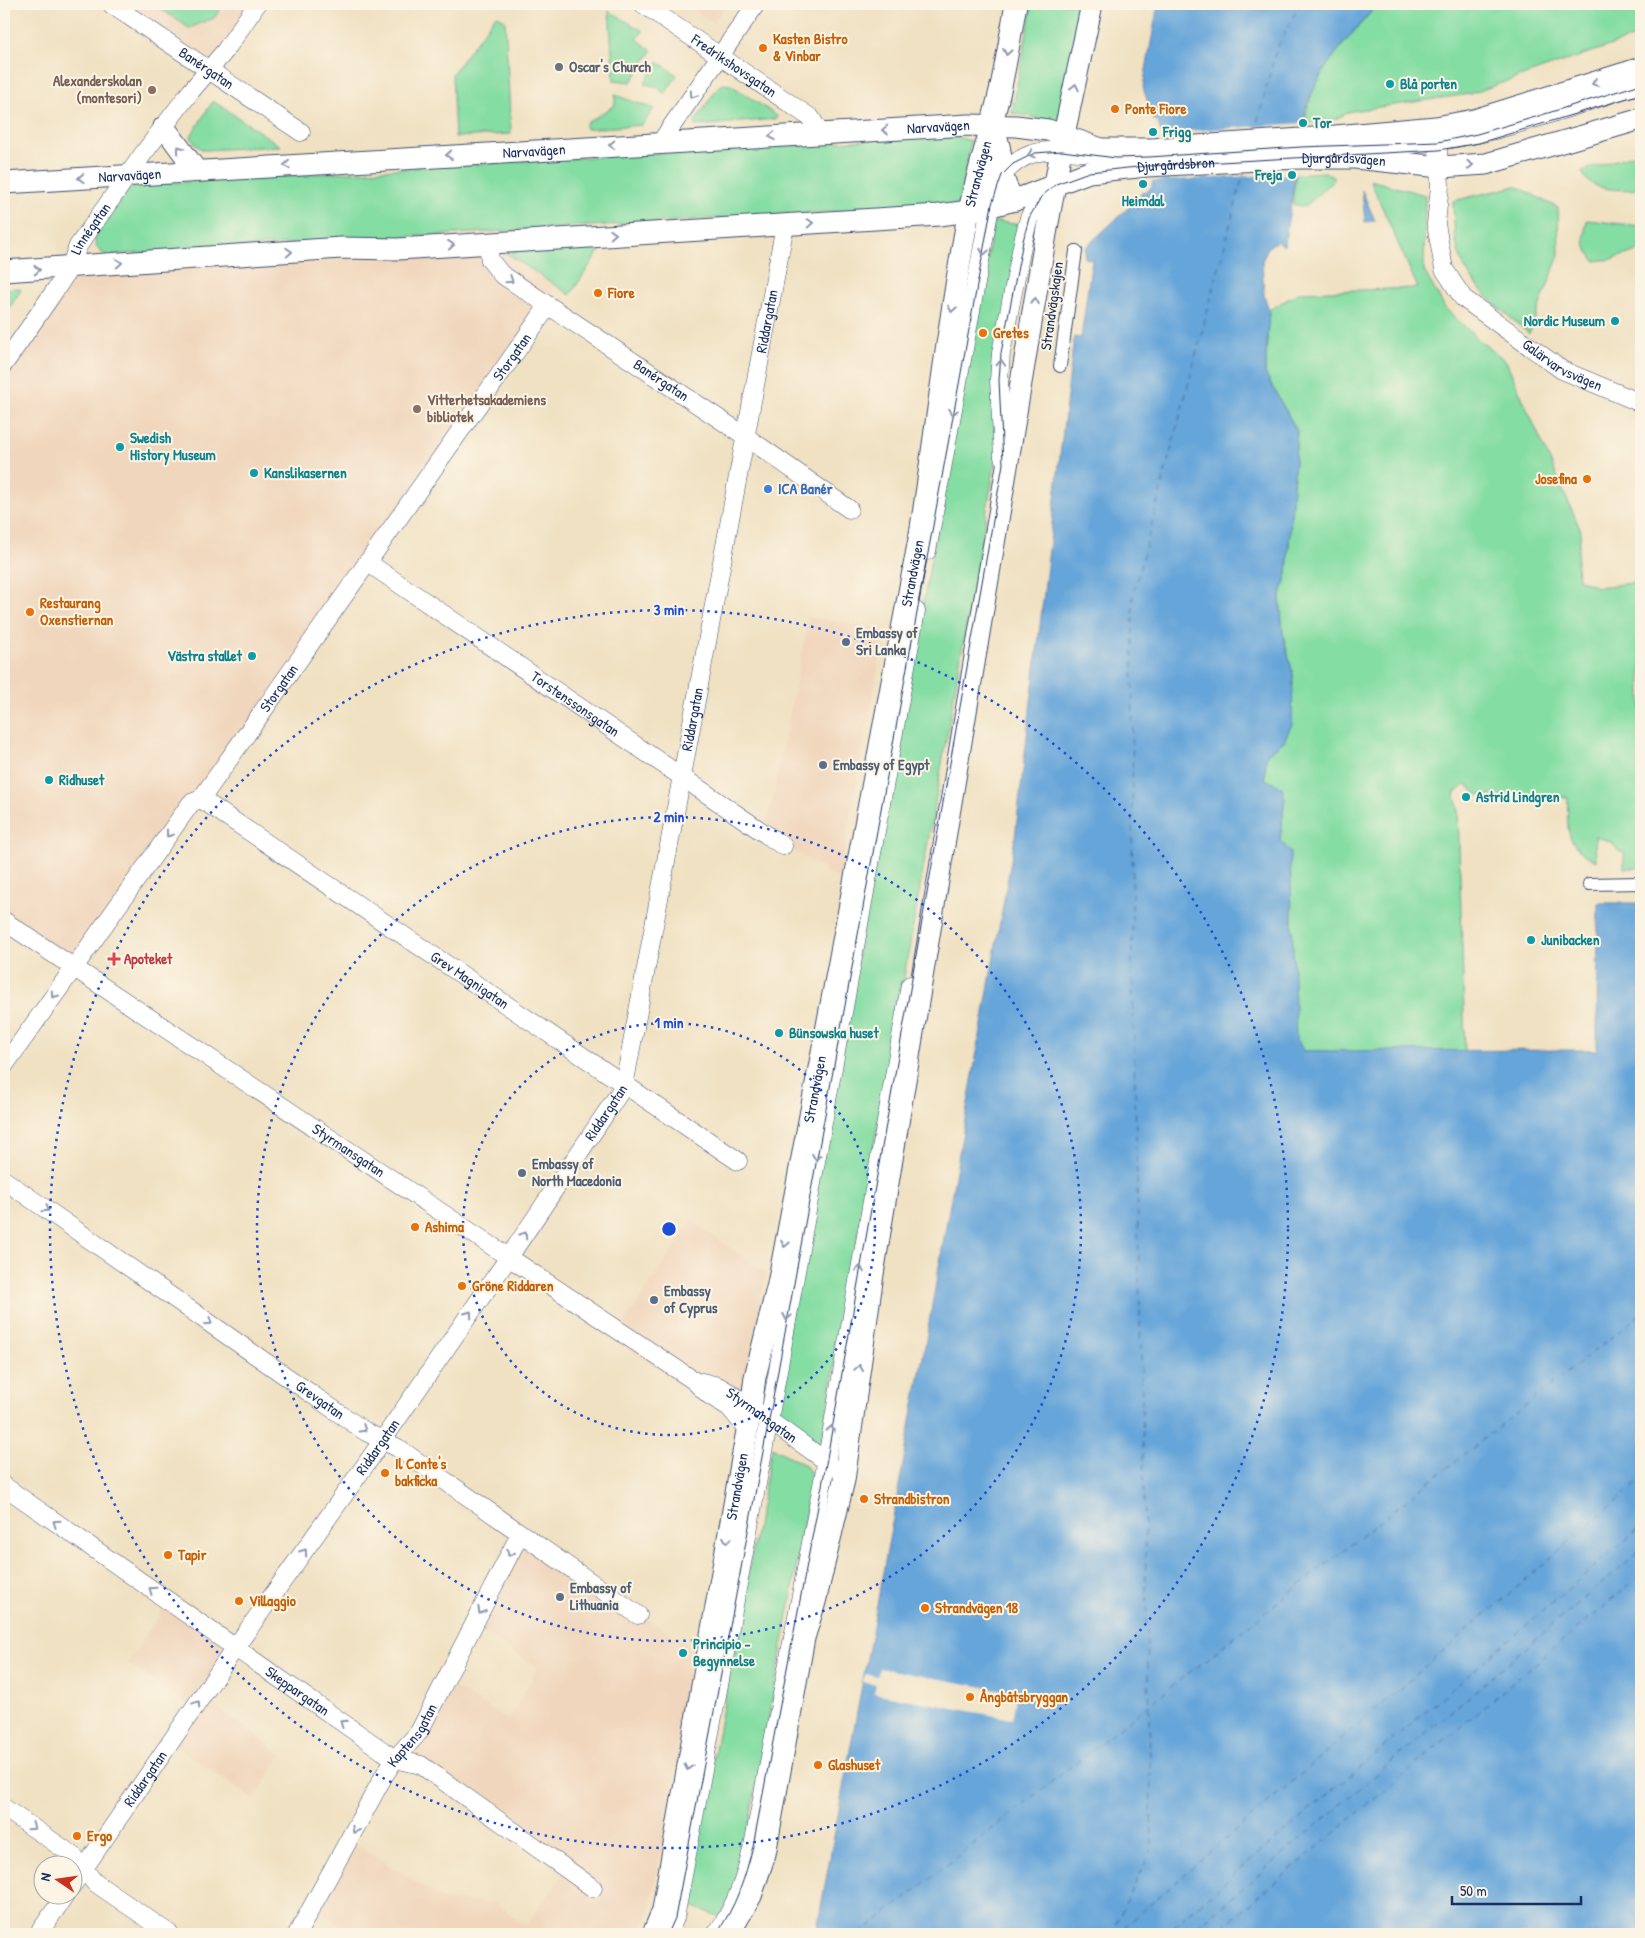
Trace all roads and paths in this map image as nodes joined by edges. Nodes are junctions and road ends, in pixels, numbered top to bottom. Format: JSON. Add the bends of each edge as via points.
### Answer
{"nodes":[{"id":1,"x":111,"y":4,"type":"edge"},
{"id":2,"x":257,"y":4,"type":"edge"},
{"id":3,"x":643,"y":4,"type":"edge"},
{"id":4,"x":756,"y":4,"type":"edge"},
{"id":5,"x":1016,"y":4,"type":"edge"},
{"id":6,"x":1092,"y":4,"type":"edge"},
{"id":7,"x":721,"y":55,"type":"junction"},
{"id":8,"x":1641,"y":68,"type":"edge"},
{"id":9,"x":208,"y":70,"type":"junction"},
{"id":10,"x":1641,"y":84,"type":"edge"},
{"id":11,"x":1641,"y":94,"type":"edge"},
{"id":12,"x":1641,"y":119,"type":"edge"},
{"id":13,"x":992,"y":125,"type":"junction"},
{"id":14,"x":164,"y":127,"type":"junction"},
{"id":15,"x":301,"y":132,"type":"dead end"},
{"id":16,"x":820,"y":133,"type":"junction"},
{"id":17,"x":660,"y":143,"type":"junction"},
{"id":18,"x":1063,"y":143,"type":"junction"},
{"id":19,"x":1438,"y":147,"type":"junction"},
{"id":20,"x":1301,"y":148,"type":"junction"},
{"id":21,"x":1149,"y":157,"type":"junction"},
{"id":22,"x":196,"y":170,"type":"junction"},
{"id":23,"x":130,"y":174,"type":"junction"},
{"id":24,"x":4,"y":182,"type":"edge"},
{"id":25,"x":1056,"y":184,"type":"junction"},
{"id":26,"x":996,"y":188,"type":"junction"},
{"id":27,"x":970,"y":211,"type":"junction"},
{"id":28,"x":786,"y":224,"type":"junction"},
{"id":29,"x":488,"y":242,"type":"junction"},
{"id":30,"x":1076,"y":251,"type":"dead end"},
{"id":31,"x":70,"y":266,"type":"junction"},
{"id":32,"x":4,"y":271,"type":"edge"},
{"id":33,"x":548,"y":306,"type":"junction"},
{"id":34,"x":10,"y":341,"type":"edge"},
{"id":35,"x":4,"y":364,"type":"edge"},
{"id":36,"x":1060,"y":366,"type":"dead end"},
{"id":37,"x":1641,"y":403,"type":"edge"},
{"id":38,"x":745,"y":436,"type":"junction"},
{"id":39,"x":848,"y":509,"type":"dead end"},
{"id":40,"x":367,"y":562,"type":"junction"},
{"id":41,"x":682,"y":777,"type":"junction"},
{"id":42,"x":201,"y":799,"type":"junction"},
{"id":43,"x":783,"y":846,"type":"dead end"},
{"id":44,"x":1641,"y":882,"type":"edge"},
{"id":45,"x":1589,"y":884,"type":"dead end"},
{"id":46,"x":4,"y":921,"type":"edge"},
{"id":47,"x":73,"y":968,"type":"junction"},
{"id":48,"x":4,"y":1066,"type":"edge"},
{"id":49,"x":624,"y":1086,"type":"junction"},
{"id":50,"x":738,"y":1162,"type":"dead end"},
{"id":51,"x":4,"y":1180,"type":"edge"},
{"id":52,"x":509,"y":1257,"type":"junction"},
{"id":53,"x":693,"y":1380,"type":"junction"},
{"id":54,"x":751,"y":1408,"type":"junction"},
{"id":55,"x":769,"y":1420,"type":"junction"},
{"id":56,"x":747,"y":1429,"type":"junction"},
{"id":57,"x":383,"y":1440,"type":"junction"},
{"id":58,"x":826,"y":1461,"type":"junction"},
{"id":59,"x":4,"y":1486,"type":"edge"},
{"id":60,"x":520,"y":1534,"type":"junction"},
{"id":61,"x":638,"y":1616,"type":"dead end"},
{"id":62,"x":804,"y":1638,"type":"junction"},
{"id":63,"x":235,"y":1648,"type":"junction"},
{"id":64,"x":395,"y":1759,"type":"junction"},
{"id":65,"x":4,"y":1808,"type":"edge"},
{"id":66,"x":85,"y":1869,"type":"junction"},
{"id":67,"x":82,"y":1873,"type":"edge"},
{"id":68,"x":593,"y":1888,"type":"dead end"},
{"id":69,"x":58,"y":1906,"type":"edge"},
{"id":70,"x":38,"y":1934,"type":"edge"},
{"id":71,"x":170,"y":1934,"type":"edge"},
{"id":72,"x":297,"y":1934,"type":"edge"},
{"id":73,"x":654,"y":1934,"type":"edge"},
{"id":74,"x":668,"y":1934,"type":"edge"},
{"id":75,"x":716,"y":1934,"type":"edge"},
{"id":76,"x":729,"y":1934,"type":"edge"}],
"edges":[{"from":1,"to":9,"type":"street","name":"Banérgatan"},
{"from":2,"to":9,"type":"street","name":"Linnégatan"},
{"from":3,"to":7,"type":"street","name":"Fredrikshovsgatan"},
{"from":4,"to":7,"type":"street"},
{"from":5,"to":13,"type":"street","name":"Strandvägen","one_way":true},
{"from":18,"to":6,"type":"street","one_way":true},
{"from":7,"to":16,"type":"street","name":"Fredrikshovsgatan","via":[[811,118]]},
{"from":7,"to":17,"type":"street","one_way":true},
{"from":8,"to":19,"type":"street","name":"Djurgårdsvägen","one_way":true,"via":[[1474,120]]},
{"from":9,"to":14,"type":"street","name":"Linnégatan"},
{"from":9,"to":15,"type":"street","name":"Banérgatan"},
{"from":10,"to":19,"type":"street","name":"Djurgårdsvägen"},
{"from":11,"to":19,"type":"street","name":"Djurgårdsvägen","via":[[1498,138]]},
{"from":19,"to":12,"type":"street","name":"Djurgårdsvägen","one_way":true,"via":[[1486,164]]},
{"from":13,"to":16,"type":"street","name":"Narvavägen","one_way":true},
{"from":13,"to":18,"type":"street","name":"Narvavägen","via":[[1016,126]]},
{"from":13,"to":26,"type":"street","name":"Strandvägen","via":[[1000,150]]},
{"from":13,"to":27,"type":"street","name":"Strandvägen","via":[[982,152]]},
{"from":22,"to":14,"type":"street","one_way":true},
{"from":14,"to":23,"type":"street","name":"Linnégatan"},
{"from":16,"to":17,"type":"street","name":"Narvavägen","one_way":true},
{"from":17,"to":22,"type":"street","name":"Narvavägen","one_way":true},
{"from":18,"to":21,"type":"street","name":"Djurgårdsbron"},
{"from":18,"to":25,"type":"street"},
{"from":18,"to":26,"type":"street","one_way":true,"via":[[1018,159]]},
{"from":19,"to":20,"type":"street","name":"Djurgårdsvägen"},
{"from":19,"to":20,"type":"street","name":"Djurgårdsvägen","via":[[1355,158]]},
{"from":19,"to":37,"type":"street","name":"Galärvarvsvägen","via":[[1436,224],[1444,269],[1463,298],[1562,370]]},
{"from":20,"to":21,"type":"street","name":"Djurgårdsbron"},
{"from":21,"to":25,"type":"street","name":"Djurgårdsbron"},
{"from":22,"to":23,"type":"street","name":"Narvavägen"},
{"from":23,"to":24,"type":"street","name":"Narvavägen","one_way":true},
{"from":23,"to":31,"type":"street","name":"Linnégatan","via":[[78,246]]},
{"from":25,"to":26,"type":"street","via":[[1014,200]]},
{"from":58,"to":25,"type":"street","one_way":true,"via":[[1003,464],[1001,352],[1030,218],[1041,198]]},
{"from":62,"to":25,"type":"street","one_way":true,"via":[[844,1480],[873,1274]]},
{"from":26,"to":27,"type":"street"},
{"from":26,"to":55,"type":"street","name":"Strandvägen","one_way":true,"via":[[864,890]]},
{"from":28,"to":27,"type":"street","one_way":true,"via":[[864,221]]},
{"from":27,"to":54,"type":"street","name":"Strandvägen","one_way":true,"via":[[942,370],[920,534],[778,1284],[754,1377]]},
{"from":29,"to":28,"type":"street","one_way":true},
{"from":28,"to":38,"type":"street","name":"Riddargatan"},
{"from":31,"to":29,"type":"street","one_way":true},
{"from":29,"to":33,"type":"street","name":"Banérgatan","one_way":true,"via":[[490,260],[501,274]]},
{"from":30,"to":36,"type":"street","name":"Strandvägskajen"},
{"from":32,"to":31,"type":"street","one_way":true},
{"from":31,"to":34,"type":"street","name":"Linnégatan"},
{"from":33,"to":38,"type":"street","name":"Banérgatan"},
{"from":33,"to":40,"type":"street","name":"Storgatan"},
{"from":34,"to":35,"type":"street","name":"Linnégatan"},
{"from":38,"to":39,"type":"street","name":"Banérgatan"},
{"from":38,"to":41,"type":"street","name":"Riddargatan"},
{"from":40,"to":41,"type":"street","name":"Torstenssonsgatan"},
{"from":40,"to":42,"type":"street","name":"Storgatan"},
{"from":41,"to":43,"type":"street","name":"Torstenssonsgatan"},
{"from":41,"to":49,"type":"street","name":"Riddargatan"},
{"from":42,"to":47,"type":"street","name":"Storgatan","one_way":true,"via":[[191,804]]},
{"from":42,"to":49,"type":"street","name":"Grev Magnigatan"},
{"from":44,"to":45,"type":"street"},
{"from":46,"to":47,"type":"street","name":"Styrmansgatan"},
{"from":47,"to":48,"type":"street","name":"Storgatan","one_way":true},
{"from":47,"to":52,"type":"street","name":"Styrmansgatan"},
{"from":49,"to":50,"type":"street","name":"Grev Magnigatan"},
{"from":52,"to":49,"type":"street","name":"Riddargatan","one_way":true},
{"from":51,"to":57,"type":"street","name":"Grevgatan","one_way":true,"via":[[366,1432]]},
{"from":52,"to":53,"type":"street","name":"Styrmansgatan"},
{"from":57,"to":52,"type":"street","name":"Riddargatan","one_way":true},
{"from":53,"to":54,"type":"street","name":"Styrmansgatan","via":[[718,1386]]},
{"from":53,"to":56,"type":"street","name":"Styrmansgatan","via":[[729,1407]]},
{"from":54,"to":55,"type":"street","name":"Styrmansgatan"},
{"from":54,"to":56,"type":"street","name":"Strandvägen"},
{"from":55,"to":58,"type":"street","name":"Styrmansgatan"},
{"from":55,"to":74,"type":"street","name":"Strandvägen","via":[[676,1911]]},
{"from":56,"to":73,"type":"street","name":"Strandvägen","one_way":true,"via":[[662,1910]]},
{"from":57,"to":60,"type":"street","name":"Grevgatan"},
{"from":63,"to":57,"type":"street","name":"Riddargatan","one_way":true},
{"from":58,"to":62,"type":"street","via":[[832,1477],[807,1600]]},
{"from":58,"to":75,"type":"street","via":[[753,1846],[743,1886]]},
{"from":63,"to":59,"type":"street","name":"Skeppargatan","one_way":true},
{"from":60,"to":61,"type":"street","name":"Grevgatan"},
{"from":60,"to":64,"type":"street","name":"Kaptensgatan","one_way":true,"via":[[419,1732]]},
{"from":62,"to":76,"type":"street","via":[[765,1854],[751,1896]]},
{"from":64,"to":63,"type":"street","name":"Skeppargatan","one_way":true},
{"from":66,"to":63,"type":"street","name":"Riddargatan","one_way":true},
{"from":64,"to":68,"type":"street","name":"Skeppargatan","via":[[421,1765]]},
{"from":64,"to":72,"type":"street","name":"Kaptensgatan","one_way":true},
{"from":65,"to":66,"type":"street","one_way":true,"via":[[74,1856]]},
{"from":66,"to":67,"type":"street","name":"Riddargatan"},
{"from":66,"to":71,"type":"street","via":[[94,1882]]},
{"from":69,"to":70,"type":"street"}]}
